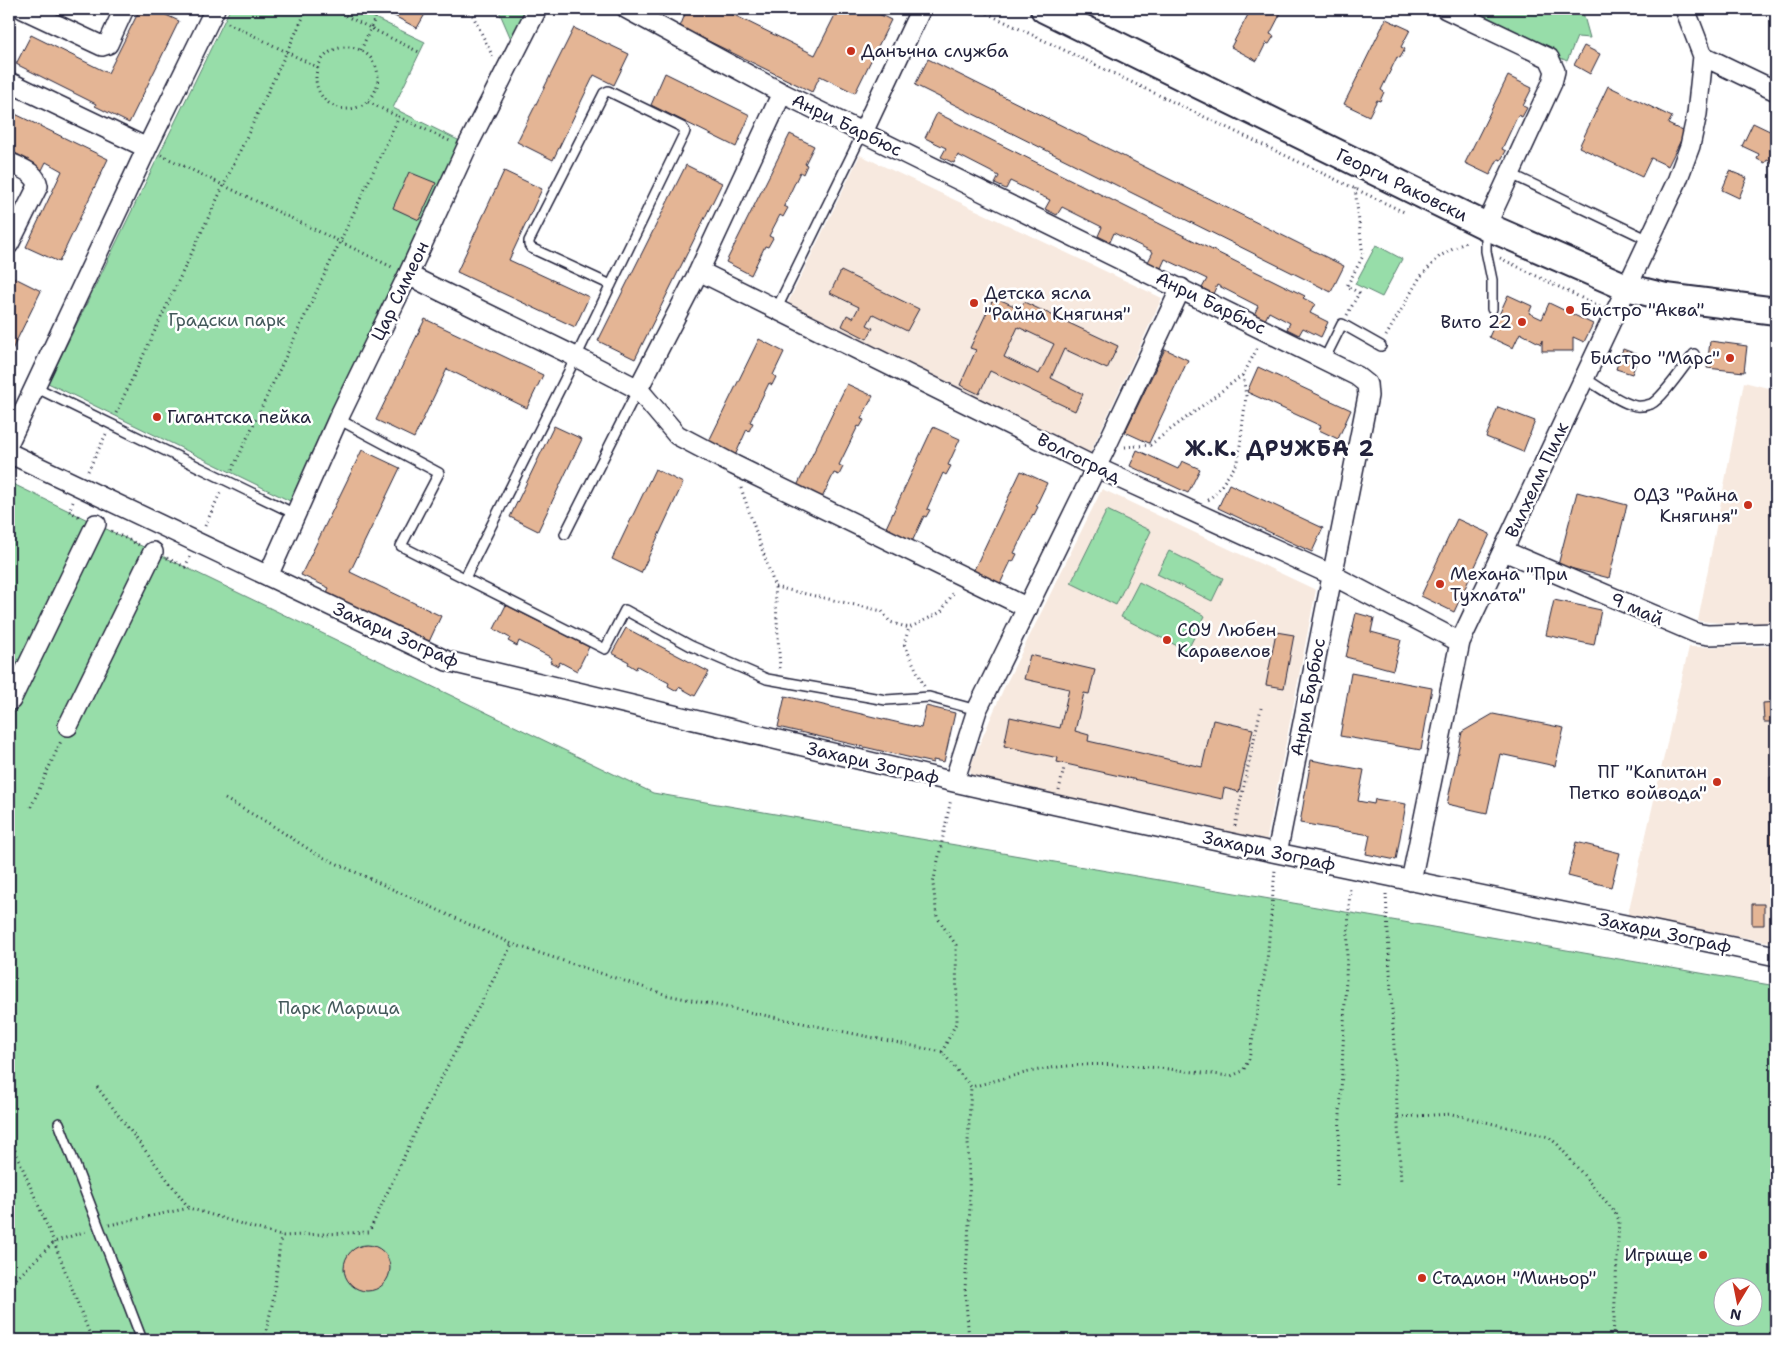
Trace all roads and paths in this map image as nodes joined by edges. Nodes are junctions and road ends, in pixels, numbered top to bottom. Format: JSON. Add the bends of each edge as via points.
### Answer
{"nodes":[{"id":1,"x":23,"y":9,"type":"edge"},
{"id":2,"x":124,"y":9,"type":"edge"},
{"id":3,"x":307,"y":9,"type":"edge"},
{"id":4,"x":332,"y":9,"type":"edge"},
{"id":5,"x":379,"y":9,"type":"edge"},
{"id":6,"x":465,"y":9,"type":"edge"},
{"id":7,"x":537,"y":9,"type":"edge"},
{"id":8,"x":626,"y":9,"type":"edge"},
{"id":9,"x":921,"y":9,"type":"edge"},
{"id":10,"x":978,"y":9,"type":"edge"},
{"id":11,"x":1044,"y":9,"type":"edge"},
{"id":12,"x":1446,"y":9,"type":"edge"},
{"id":13,"x":1686,"y":9,"type":"edge"},
{"id":14,"x":213,"y":12,"type":"edge"},
{"id":15,"x":371,"y":27,"type":"junction"},
{"id":16,"x":361,"y":50,"type":"junction"},
{"id":17,"x":288,"y":52,"type":"junction"},
{"id":18,"x":420,"y":52,"type":"dead end"},
{"id":19,"x":1702,"y":56,"type":"junction"},
{"id":20,"x":317,"y":67,"type":"junction"},
{"id":21,"x":503,"y":75,"type":"junction"},
{"id":22,"x":9,"y":82,"type":"edge"},
{"id":23,"x":1776,"y":91,"type":"edge"},
{"id":24,"x":782,"y":93,"type":"junction"},
{"id":25,"x":368,"y":102,"type":"junction"},
{"id":26,"x":399,"y":117,"type":"junction"},
{"id":27,"x":863,"y":132,"type":"junction"},
{"id":28,"x":146,"y":148,"type":"junction"},
{"id":29,"x":466,"y":150,"type":"junction"},
{"id":30,"x":9,"y":162,"type":"edge"},
{"id":31,"x":1511,"y":174,"type":"junction"},
{"id":32,"x":225,"y":186,"type":"junction"},
{"id":33,"x":1355,"y":188,"type":"junction"},
{"id":34,"x":1415,"y":217,"type":"dead end"},
{"id":35,"x":1458,"y":238,"type":"dead end"},
{"id":36,"x":1479,"y":239,"type":"junction"},
{"id":37,"x":1649,"y":240,"type":"junction"},
{"id":38,"x":339,"y":242,"type":"junction"},
{"id":39,"x":9,"y":244,"type":"edge"},
{"id":40,"x":698,"y":271,"type":"junction"},
{"id":41,"x":408,"y":275,"type":"junction"},
{"id":42,"x":611,"y":285,"type":"junction"},
{"id":43,"x":1626,"y":287,"type":"junction"},
{"id":44,"x":1181,"y":288,"type":"junction"},
{"id":45,"x":1492,"y":309,"type":"dead end"},
{"id":46,"x":776,"y":310,"type":"junction"},
{"id":47,"x":1776,"y":311,"type":"edge"},
{"id":48,"x":1614,"y":314,"type":"junction"},
{"id":49,"x":1342,"y":324,"type":"junction"},
{"id":50,"x":1267,"y":331,"type":"junction"},
{"id":51,"x":1381,"y":346,"type":"joint"},
{"id":52,"x":1694,"y":354,"type":"dead end"},
{"id":53,"x":576,"y":357,"type":"junction"},
{"id":54,"x":1324,"y":360,"type":"junction"},
{"id":55,"x":1243,"y":374,"type":"junction"},
{"id":56,"x":1584,"y":378,"type":"junction"},
{"id":57,"x":35,"y":387,"type":"junction"},
{"id":58,"x":638,"y":389,"type":"junction"},
{"id":59,"x":338,"y":419,"type":"junction"},
{"id":60,"x":110,"y":424,"type":"junction"},
{"id":61,"x":9,"y":442,"type":"edge"},
{"id":62,"x":1105,"y":449,"type":"junction"},
{"id":63,"x":9,"y":453,"type":"edge"},
{"id":64,"x":734,"y":466,"type":"junction"},
{"id":65,"x":1095,"y":467,"type":"junction"},
{"id":66,"x":227,"y":481,"type":"junction"},
{"id":67,"x":1194,"y":511,"type":"junction"},
{"id":68,"x":296,"y":514,"type":"junction"},
{"id":69,"x":96,"y":524,"type":"dead end"},
{"id":70,"x":565,"y":534,"type":"dead end"},
{"id":71,"x":1504,"y":551,"type":"junction"},
{"id":72,"x":153,"y":552,"type":"dead end"},
{"id":73,"x":1332,"y":575,"type":"junction"},
{"id":74,"x":268,"y":576,"type":"junction"},
{"id":75,"x":963,"y":576,"type":"junction"},
{"id":76,"x":465,"y":578,"type":"junction"},
{"id":77,"x":775,"y":587,"type":"junction"},
{"id":78,"x":1028,"y":608,"type":"junction"},
{"id":79,"x":909,"y":628,"type":"junction"},
{"id":80,"x":1776,"y":633,"type":"edge"},
{"id":81,"x":1460,"y":642,"type":"junction"},
{"id":82,"x":781,"y":682,"type":"junction"},
{"id":83,"x":929,"y":697,"type":"junction"},
{"id":84,"x":12,"y":700,"type":"dead end"},
{"id":85,"x":1261,"y":708,"type":"dead end"},
{"id":86,"x":977,"y":710,"type":"junction"},
{"id":87,"x":68,"y":726,"type":"joint"},
{"id":88,"x":954,"y":782,"type":"junction"},
{"id":89,"x":225,"y":798,"type":"dead end"},
{"id":90,"x":31,"y":807,"type":"dead end"},
{"id":91,"x":1231,"y":843,"type":"junction"},
{"id":92,"x":1277,"y":853,"type":"junction"},
{"id":93,"x":1351,"y":869,"type":"junction"},
{"id":94,"x":1386,"y":876,"type":"junction"},
{"id":95,"x":1411,"y":881,"type":"junction"},
{"id":96,"x":512,"y":944,"type":"junction"},
{"id":97,"x":1776,"y":956,"type":"edge"},
{"id":98,"x":942,"y":1052,"type":"junction"},
{"id":99,"x":97,"y":1087,"type":"dead end"},
{"id":100,"x":971,"y":1087,"type":"junction"},
{"id":101,"x":1398,"y":1117,"type":"junction"},
{"id":102,"x":59,"y":1123,"type":"dead end"},
{"id":103,"x":11,"y":1141,"type":"dead end"},
{"id":104,"x":1401,"y":1183,"type":"dead end"},
{"id":105,"x":1337,"y":1185,"type":"dead end"},
{"id":106,"x":189,"y":1208,"type":"junction"},
{"id":107,"x":99,"y":1227,"type":"junction"},
{"id":108,"x":281,"y":1236,"type":"junction"},
{"id":109,"x":54,"y":1242,"type":"junction"},
{"id":110,"x":9,"y":1286,"type":"edge"},
{"id":111,"x":92,"y":1340,"type":"edge"},
{"id":112,"x":142,"y":1340,"type":"edge"},
{"id":113,"x":264,"y":1340,"type":"edge"},
{"id":114,"x":968,"y":1340,"type":"edge"},
{"id":115,"x":1613,"y":1340,"type":"edge"}],
"edges":[{"from":1,"to":2,"type":"street","via":[[102,46],[108,44]]},
{"from":3,"to":17,"type":"path"},
{"from":4,"to":15,"type":"path"},
{"from":5,"to":15,"type":"path"},
{"from":6,"to":21,"type":"path","via":[[472,14]]},
{"from":7,"to":21,"type":"street","name":"Цар Симеон"},
{"from":8,"to":24,"type":"street","name":"Анри Барбюс"},
{"from":9,"to":27,"type":"street"},
{"from":10,"to":33,"type":"path"},
{"from":11,"to":36,"type":"street","name":"Георги Раковски"},
{"from":12,"to":31,"type":"street","via":[[1549,58],[1555,71]]},
{"from":13,"to":19,"type":"street"},
{"from":14,"to":17,"type":"path"},
{"from":14,"to":28,"type":"street"},
{"from":15,"to":16,"type":"path"},
{"from":15,"to":18,"type":"path"},
{"from":16,"to":20,"type":"path","via":[[348,46],[335,49],[324,56]]},
{"from":16,"to":25,"type":"path","via":[[371,57],[377,68],[377,86]]},
{"from":17,"to":20,"type":"path"},
{"from":17,"to":32,"type":"path"},
{"from":19,"to":23,"type":"street"},
{"from":19,"to":37,"type":"street","name":"Вилхелм Пилк","via":[[1697,114],[1690,146]]},
{"from":20,"to":25,"type":"path","via":[[318,90],[334,107],[346,110]]},
{"from":21,"to":29,"type":"street","name":"Цар Симеон"},
{"from":22,"to":28,"type":"street"},
{"from":24,"to":27,"type":"street","name":"Анри Барбюс"},
{"from":24,"to":40,"type":"street"},
{"from":25,"to":26,"type":"path"},
{"from":26,"to":29,"type":"path"},
{"from":26,"to":38,"type":"path"},
{"from":27,"to":44,"type":"street","name":"Анри Барбюс"},
{"from":27,"to":46,"type":"lane"},
{"from":28,"to":32,"type":"path"},
{"from":28,"to":57,"type":"street"},
{"from":29,"to":41,"type":"street","name":"Цар Симеон"},
{"from":30,"to":39,"type":"street","via":[[30,173],[37,179],[38,186]]},
{"from":31,"to":36,"type":"street"},
{"from":31,"to":37,"type":"lane"},
{"from":32,"to":38,"type":"path"},
{"from":32,"to":60,"type":"path"},
{"from":33,"to":34,"type":"path"},
{"from":33,"to":49,"type":"path","via":[[1363,256],[1347,286],[1359,293]]},
{"from":35,"to":36,"type":"path"},
{"from":36,"to":43,"type":"street","name":"Георги Раковски"},
{"from":36,"to":45,"type":"lane","via":[[1492,280]]},
{"from":36,"to":48,"type":"path"},
{"from":36,"to":51,"type":"path","via":[[1440,256],[1420,277]]},
{"from":37,"to":43,"type":"street","name":"Вилхелм Пилк"},
{"from":38,"to":41,"type":"path"},
{"from":38,"to":66,"type":"path"},
{"from":40,"to":46,"type":"street","name":"Волгоград"},
{"from":40,"to":58,"type":"street"},
{"from":41,"to":53,"type":"street"},
{"from":41,"to":59,"type":"street","name":"Цар Симеон"},
{"from":42,"to":42,"type":"lane","via":[[685,131],[608,92],[604,93],[528,245]]},
{"from":42,"to":53,"type":"lane"},
{"from":43,"to":47,"type":"street","name":"Георги Раковски","via":[[1666,297]]},
{"from":43,"to":48,"type":"street","name":"Вилхелм Пилк"},
{"from":44,"to":50,"type":"street","name":"Анри Барбюс"},
{"from":44,"to":62,"type":"street"},
{"from":46,"to":65,"type":"street","name":"Волгоград"},
{"from":48,"to":56,"type":"street","name":"Вилхелм Пилк"},
{"from":49,"to":51,"type":"lane"},
{"from":49,"to":54,"type":"lane"},
{"from":50,"to":54,"type":"street","name":"Анри Барбюс"},
{"from":50,"to":55,"type":"path"},
{"from":52,"to":56,"type":"lane","via":[[1659,398],[1641,406],[1625,402]]},
{"from":53,"to":58,"type":"street"},
{"from":53,"to":76,"type":"lane"},
{"from":54,"to":73,"type":"street","name":"Анри Барбюс","via":[[1367,384],[1368,396]]},
{"from":55,"to":62,"type":"path","via":[[1150,445]]},
{"from":55,"to":67,"type":"path","via":[[1246,396],[1238,462],[1216,493]]},
{"from":56,"to":71,"type":"street","name":"Вилхелм Пилк"},
{"from":57,"to":60,"type":"lane"},
{"from":57,"to":61,"type":"street"},
{"from":58,"to":64,"type":"street","via":[[677,434]]},
{"from":58,"to":70,"type":"lane"},
{"from":59,"to":68,"type":"street","name":"Цар Симеон"},
{"from":59,"to":76,"type":"lane","via":[[439,473],[401,546]]},
{"from":60,"to":66,"type":"lane"},
{"from":62,"to":65,"type":"street"},
{"from":63,"to":74,"type":"street","name":"Захари Зограф"},
{"from":64,"to":75,"type":"street"},
{"from":64,"to":77,"type":"path"},
{"from":65,"to":67,"type":"street","name":"Волгоград"},
{"from":65,"to":78,"type":"street"},
{"from":66,"to":68,"type":"lane"},
{"from":67,"to":73,"type":"street","name":"Волгоград"},
{"from":68,"to":74,"type":"street","name":"Цар Симеон"},
{"from":69,"to":84,"type":"street"},
{"from":71,"to":80,"type":"street","name":"9 май","via":[[1696,633]]},
{"from":71,"to":81,"type":"street","name":"Вилхелм Пилк"},
{"from":72,"to":87,"type":"street"},
{"from":73,"to":81,"type":"street","name":"Волгоград"},
{"from":73,"to":92,"type":"street","name":"Анри Барбюс"},
{"from":74,"to":88,"type":"street","name":"Захари Зограф","via":[[447,661]]},
{"from":75,"to":78,"type":"street"},
{"from":75,"to":79,"type":"path","via":[[941,612]]},
{"from":76,"to":82,"type":"lane","via":[[606,649],[625,610],[691,646],[767,680]]},
{"from":77,"to":79,"type":"path","via":[[882,611],[890,622]]},
{"from":77,"to":82,"type":"path"},
{"from":78,"to":86,"type":"street"},
{"from":79,"to":83,"type":"path","via":[[904,644]]},
{"from":81,"to":95,"type":"street","name":"Вилхелм Пилк"},
{"from":82,"to":83,"type":"lane","via":[[886,700]]},
{"from":83,"to":86,"type":"lane"},
{"from":85,"to":91,"type":"path"},
{"from":86,"to":88,"type":"street"},
{"from":87,"to":90,"type":"path"},
{"from":88,"to":91,"type":"street","name":"Захари Зограф"},
{"from":88,"to":98,"type":"path","via":[[933,884],[938,917],[956,945],[957,1021]]},
{"from":89,"to":96,"type":"path","via":[[316,854]]},
{"from":91,"to":92,"type":"street","name":"Захари Зограф"},
{"from":92,"to":93,"type":"street","name":"Захари Зограф"},
{"from":92,"to":100,"type":"path","via":[[1267,961],[1249,1060],[1243,1071],[1231,1076],[1137,1066],[1090,1065],[1045,1069]]},
{"from":93,"to":94,"type":"street","name":"Захари Зограф"},
{"from":93,"to":105,"type":"path"},
{"from":94,"to":95,"type":"street","name":"Захари Зограф"},
{"from":94,"to":101,"type":"path"},
{"from":95,"to":97,"type":"street","name":"Захари Зограф"},
{"from":96,"to":98,"type":"path","via":[[667,994]]},
{"from":96,"to":108,"type":"path","via":[[435,1090],[369,1232]]},
{"from":98,"to":100,"type":"path"},
{"from":99,"to":106,"type":"path"},
{"from":100,"to":114,"type":"path","via":[[968,1142],[970,1207],[965,1289]]},
{"from":101,"to":104,"type":"path"},
{"from":101,"to":115,"type":"path","via":[[1452,1114],[1549,1137],[1558,1145],[1619,1220]]},
{"from":102,"to":107,"type":"lane"},
{"from":103,"to":109,"type":"path"},
{"from":106,"to":107,"type":"path"},
{"from":106,"to":108,"type":"path"},
{"from":107,"to":109,"type":"path"},
{"from":107,"to":112,"type":"lane"},
{"from":108,"to":113,"type":"path","via":[[273,1301]]},
{"from":109,"to":110,"type":"path"},
{"from":109,"to":111,"type":"path"}]}
